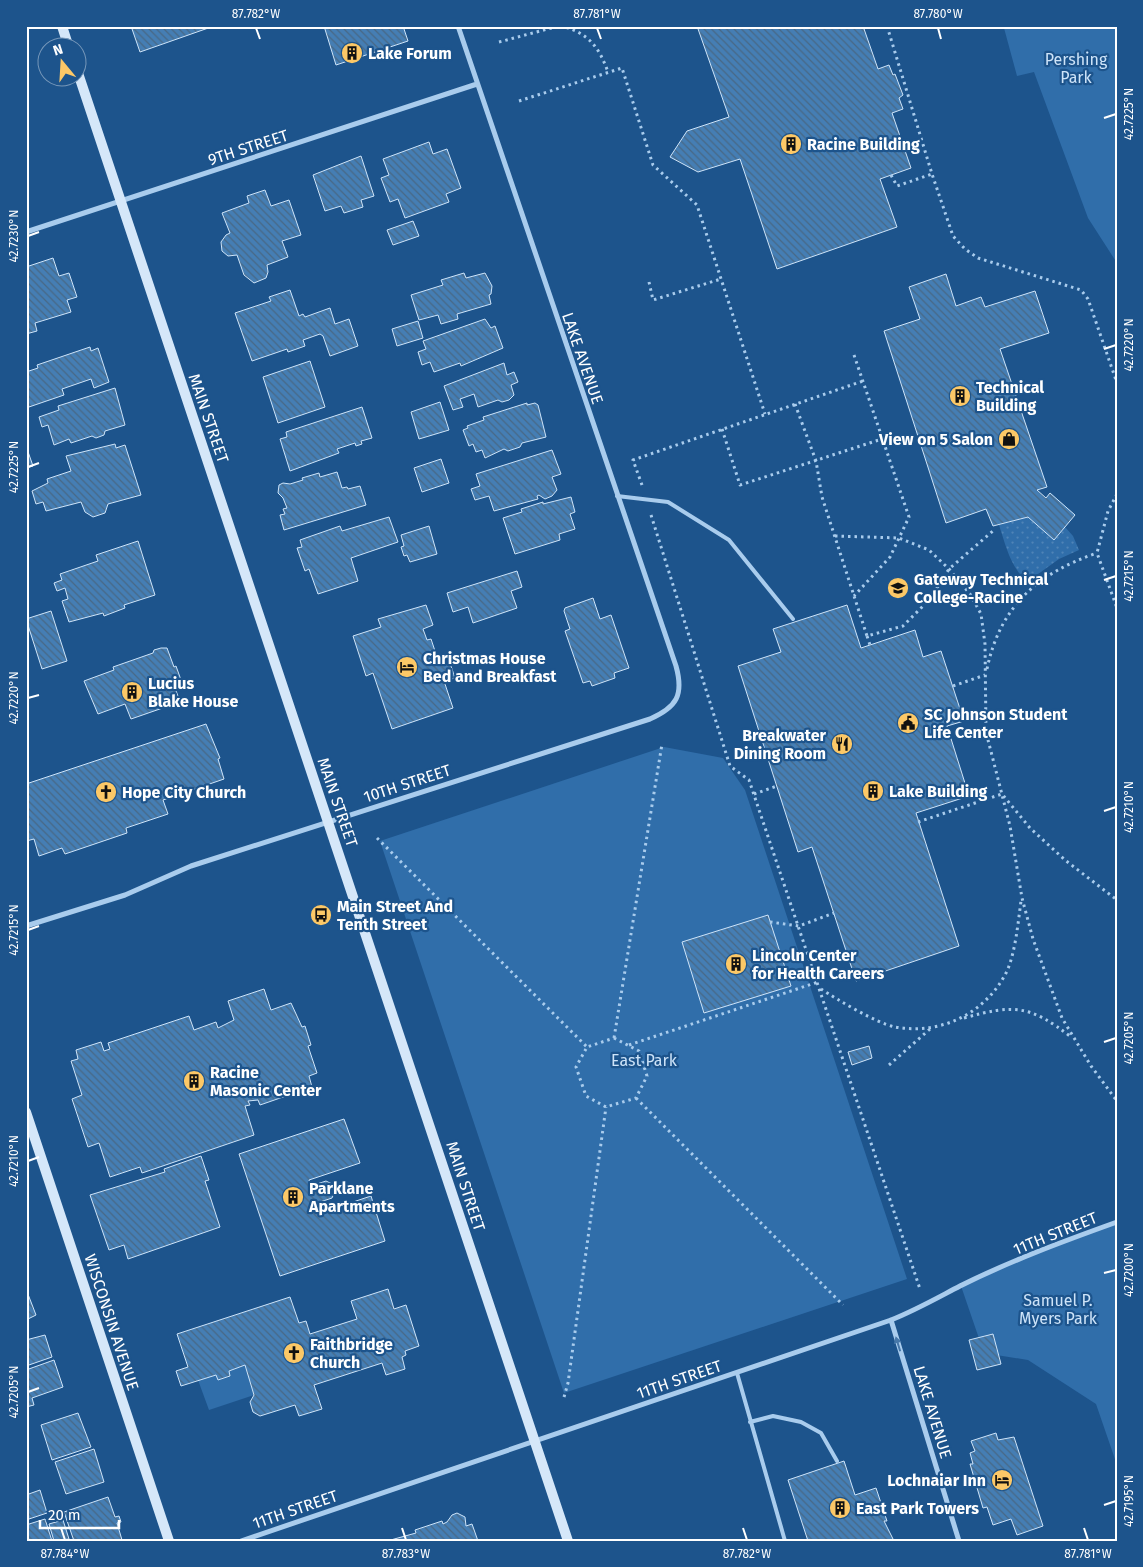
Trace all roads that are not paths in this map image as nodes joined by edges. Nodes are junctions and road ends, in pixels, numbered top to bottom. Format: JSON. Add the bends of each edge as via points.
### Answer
{"nodes":[{"id":1,"x":62,"y":26,"type":"edge"},
{"id":2,"x":458,"y":26,"type":"edge"},
{"id":3,"x":66,"y":38,"type":"edge"},
{"id":4,"x":477,"y":84,"type":"junction"},
{"id":5,"x":83,"y":88,"type":"edge"},
{"id":6,"x":120,"y":202,"type":"junction"},
{"id":7,"x":26,"y":232,"type":"edge"},
{"id":8,"x":617,"y":496,"type":"junction"},
{"id":9,"x":793,"y":619,"type":"dead end"},
{"id":10,"x":677,"y":698,"type":"joint"},
{"id":11,"x":328,"y":821,"type":"junction"},
{"id":12,"x":26,"y":926,"type":"edge"},
{"id":13,"x":26,"y":1112,"type":"edge"},
{"id":14,"x":1117,"y":1222,"type":"edge"},
{"id":15,"x":891,"y":1320,"type":"junction"},
{"id":16,"x":737,"y":1373,"type":"junction"},
{"id":17,"x":750,"y":1422,"type":"junction"},
{"id":18,"x":535,"y":1441,"type":"junction"},
{"id":19,"x":837,"y":1461,"type":"dead end"},
{"id":20,"x":169,"y":1541,"type":"edge"},
{"id":21,"x":241,"y":1541,"type":"edge"},
{"id":22,"x":568,"y":1541,"type":"edge"},
{"id":23,"x":785,"y":1541,"type":"edge"},
{"id":24,"x":959,"y":1541,"type":"edge"}],
"edges":[{"from":1,"to":3,"type":"main road"},
{"from":2,"to":4,"type":"street","name":"LAKE AVENUE"},
{"from":4,"to":6,"type":"street","name":"9TH STREET"},
{"from":4,"to":8,"type":"street","name":"LAKE AVENUE"},
{"from":5,"to":6,"type":"main road","name":"MAIN STREET"},
{"from":6,"to":7,"type":"street","name":"9TH STREET"},
{"from":6,"to":11,"type":"main road","name":"MAIN STREET"},
{"from":8,"to":9,"type":"lane","via":[[668,502],[729,540]]},
{"from":8,"to":10,"type":"street","name":"LAKE AVENUE","via":[[676,666],[680,686]]},
{"from":10,"to":11,"type":"street","name":"10TH STREET","via":[[665,712],[650,718]]},
{"from":11,"to":12,"type":"street","name":"10TH STREET","via":[[191,866],[125,895]]},
{"from":11,"to":18,"type":"main road","name":"MAIN STREET"},
{"from":13,"to":20,"type":"main road","name":"WISCONSIN AVENUE"},
{"from":14,"to":15,"type":"street","name":"11TH STREET","via":[[1061,1242]]},
{"from":15,"to":16,"type":"street","name":"11TH STREET"},
{"from":24,"to":15,"type":"street","name":"LAKE AVENUE","one_way":true},
{"from":16,"to":17,"type":"lane"},
{"from":16,"to":18,"type":"street","name":"11TH STREET"},
{"from":17,"to":19,"type":"lane","via":[[773,1416],[800,1422],[821,1433]]},
{"from":17,"to":23,"type":"lane"},
{"from":18,"to":21,"type":"street","name":"11TH STREET"},
{"from":18,"to":22,"type":"main road","name":"MAIN STREET"}]}
